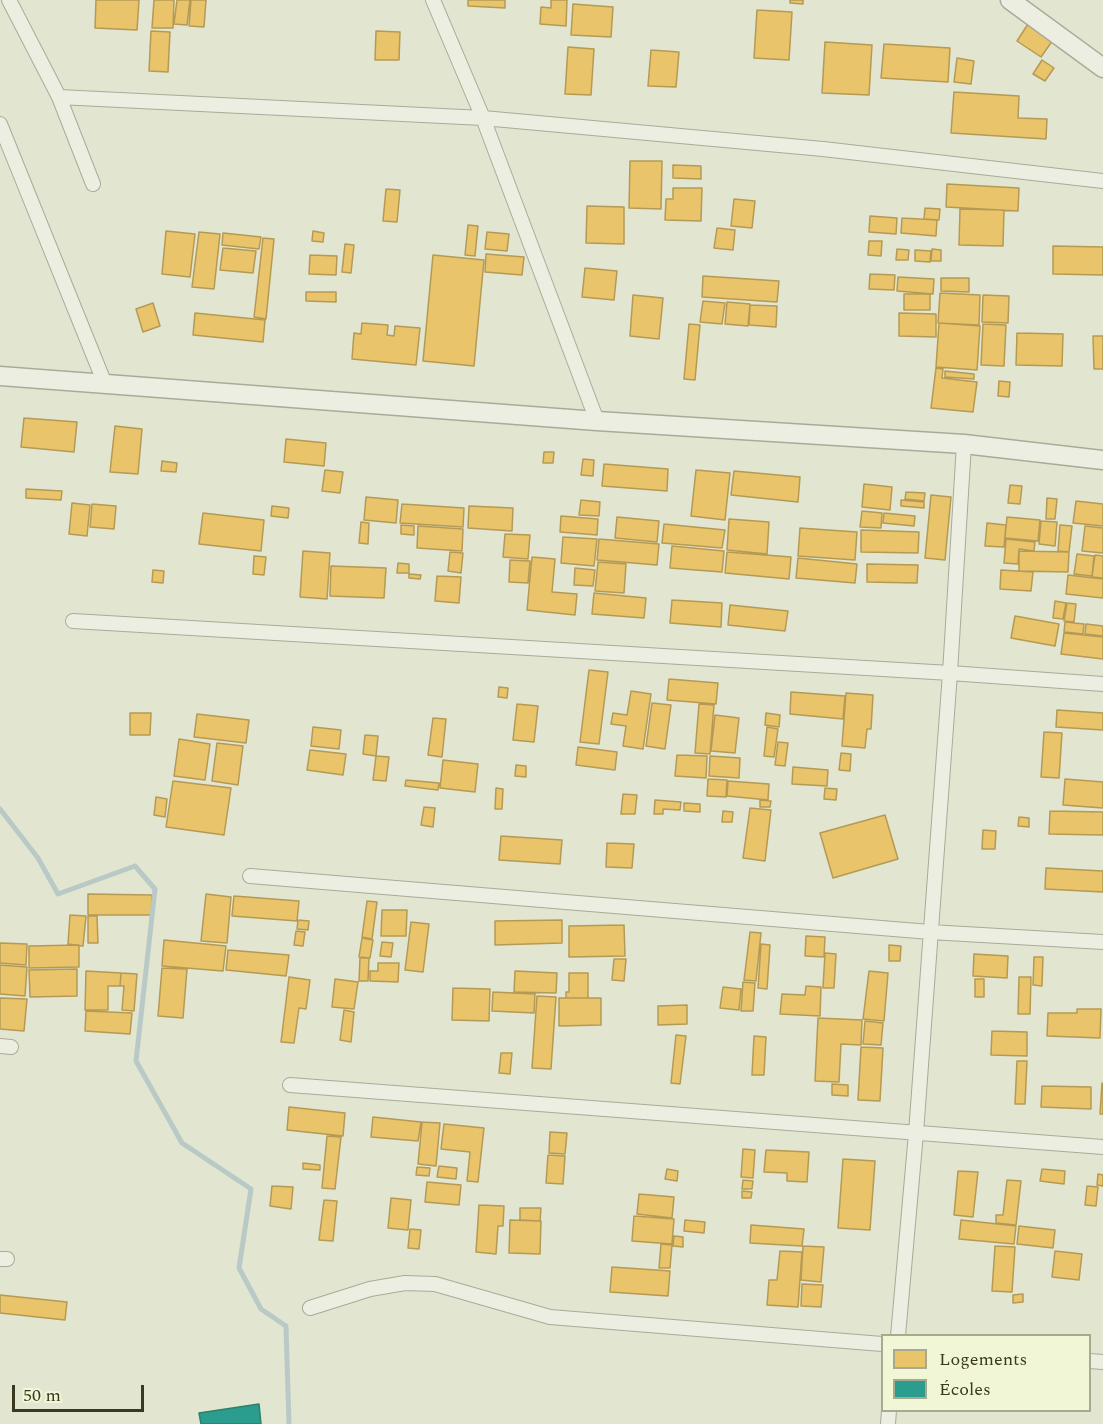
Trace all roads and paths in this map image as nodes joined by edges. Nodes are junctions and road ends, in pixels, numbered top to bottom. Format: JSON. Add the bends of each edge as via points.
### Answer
{"nodes":[{"id":1,"x":9,"y":0,"type":"edge"},
{"id":2,"x":433,"y":0,"type":"edge"},
{"id":3,"x":1010,"y":0,"type":"edge"},
{"id":4,"x":1103,"y":68,"type":"edge"},
{"id":5,"x":59,"y":97,"type":"junction"},
{"id":6,"x":483,"y":118,"type":"junction"},
{"id":7,"x":0,"y":124,"type":"edge"},
{"id":8,"x":1103,"y":181,"type":"edge"},
{"id":9,"x":93,"y":184,"type":"dead end"},
{"id":10,"x":0,"y":376,"type":"edge"},
{"id":11,"x":105,"y":384,"type":"junction"},
{"id":12,"x":597,"y":421,"type":"junction"},
{"id":13,"x":964,"y":444,"type":"junction"},
{"id":14,"x":1103,"y":459,"type":"edge"},
{"id":15,"x":73,"y":621,"type":"dead end"},
{"id":16,"x":950,"y":673,"type":"junction"},
{"id":17,"x":1103,"y":684,"type":"edge"},
{"id":18,"x":250,"y":876,"type":"dead end"},
{"id":19,"x":930,"y":932,"type":"junction"},
{"id":20,"x":1103,"y":942,"type":"edge"},
{"id":21,"x":290,"y":1085,"type":"dead end"},
{"id":22,"x":916,"y":1132,"type":"junction"},
{"id":23,"x":1103,"y":1147,"type":"edge"},
{"id":24,"x":310,"y":1308,"type":"dead end"},
{"id":25,"x":898,"y":1334,"type":"edge"},
{"id":26,"x":881,"y":1344,"type":"edge"}],
"edges":[{"from":1,"to":5,"type":"street"},
{"from":2,"to":6,"type":"street"},
{"from":3,"to":4,"type":"street"},
{"from":5,"to":6,"type":"street"},
{"from":5,"to":9,"type":"street"},
{"from":6,"to":8,"type":"street","via":[[823,149]]},
{"from":6,"to":12,"type":"street"},
{"from":7,"to":11,"type":"street"},
{"from":10,"to":11,"type":"street"},
{"from":11,"to":12,"type":"street"},
{"from":12,"to":13,"type":"street"},
{"from":13,"to":14,"type":"street"},
{"from":13,"to":16,"type":"street"},
{"from":15,"to":16,"type":"street"},
{"from":16,"to":17,"type":"street"},
{"from":16,"to":19,"type":"street"},
{"from":18,"to":19,"type":"street"},
{"from":19,"to":20,"type":"street"},
{"from":19,"to":22,"type":"street"},
{"from":21,"to":22,"type":"street"},
{"from":22,"to":23,"type":"street"},
{"from":22,"to":25,"type":"street"},
{"from":24,"to":26,"type":"street","via":[[370,1289],[405,1283],[435,1284],[550,1317]]}]}
